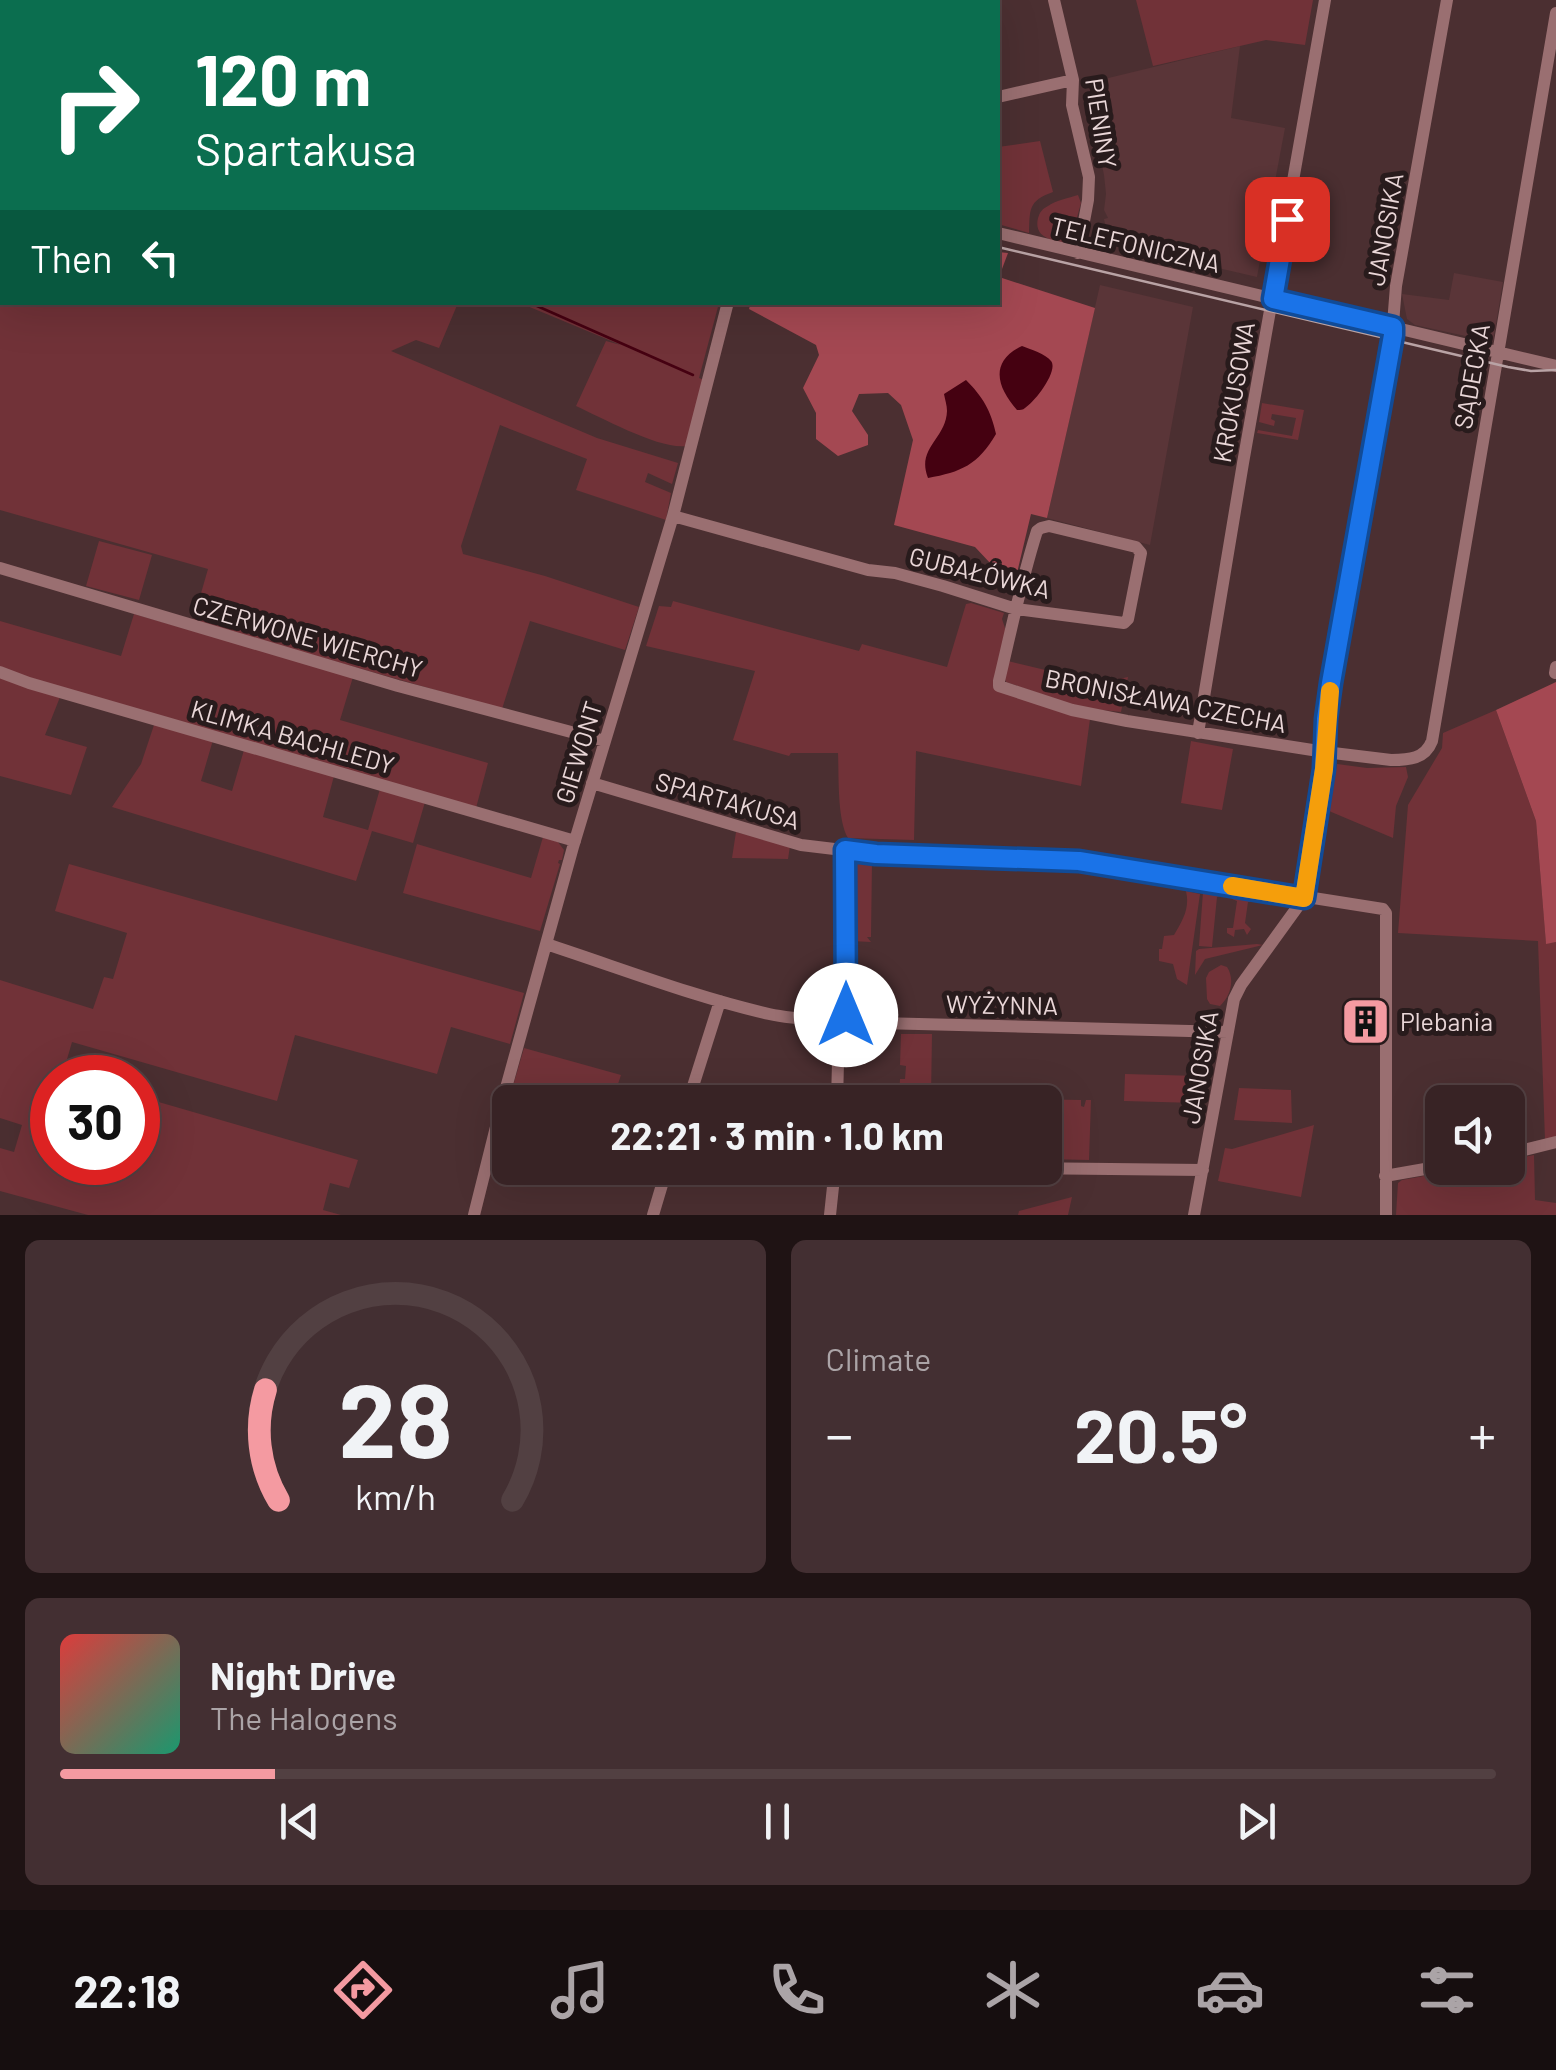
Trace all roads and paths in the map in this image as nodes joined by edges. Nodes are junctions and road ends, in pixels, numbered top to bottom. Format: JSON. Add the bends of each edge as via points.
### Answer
{"nodes":[{"id":1,"x":1054,"y":0,"type":"edge"},
{"id":2,"x":1325,"y":0,"type":"edge"},
{"id":3,"x":1447,"y":0,"type":"edge"},
{"id":4,"x":1556,"y":13,"type":"edge"},
{"id":5,"x":1073,"y":80,"type":"junction"},
{"id":6,"x":1000,"y":96,"type":"edge"},
{"id":7,"x":1000,"y":234,"type":"edge"},
{"id":8,"x":1078,"y":253,"type":"junction"},
{"id":9,"x":1273,"y":299,"type":"junction"},
{"id":10,"x":727,"y":305,"type":"edge"},
{"id":11,"x":1393,"y":327,"type":"junction"},
{"id":12,"x":1498,"y":352,"type":"junction"},
{"id":13,"x":1556,"y":366,"type":"edge"},
{"id":14,"x":673,"y":516,"type":"junction"},
{"id":15,"x":0,"y":568,"type":"edge"},
{"id":16,"x":1016,"y":609,"type":"junction"},
{"id":17,"x":0,"y":672,"type":"edge"},
{"id":18,"x":1198,"y":733,"type":"junction"},
{"id":19,"x":604,"y":741,"type":"junction"},
{"id":20,"x":1431,"y":746,"type":"joint"},
{"id":21,"x":1325,"y":752,"type":"junction"},
{"id":22,"x":592,"y":783,"type":"junction"},
{"id":23,"x":574,"y":842,"type":"junction"},
{"id":24,"x":845,"y":850,"type":"junction"},
{"id":25,"x":1304,"y":898,"type":"junction"},
{"id":26,"x":546,"y":944,"type":"junction"},
{"id":27,"x":720,"y":1001,"type":"junction"},
{"id":28,"x":843,"y":1022,"type":"junction"},
{"id":29,"x":1228,"y":1032,"type":"junction"},
{"id":30,"x":693,"y":1085,"type":"edge"},
{"id":31,"x":838,"y":1085,"type":"edge"},
{"id":32,"x":1556,"y":1142,"type":"edge"},
{"id":33,"x":1525,"y":1150,"type":"edge"},
{"id":34,"x":1062,"y":1168,"type":"edge"},
{"id":35,"x":1425,"y":1169,"type":"edge"},
{"id":36,"x":1202,"y":1170,"type":"junction"},
{"id":37,"x":1385,"y":1176,"type":"junction"},
{"id":38,"x":663,"y":1185,"type":"edge"},
{"id":39,"x":833,"y":1185,"type":"edge"},
{"id":40,"x":474,"y":1215,"type":"edge"},
{"id":41,"x":653,"y":1215,"type":"edge"},
{"id":42,"x":830,"y":1215,"type":"edge"},
{"id":43,"x":1194,"y":1215,"type":"edge"},
{"id":44,"x":1386,"y":1215,"type":"edge"}],
"edges":[{"from":1,"to":5,"type":"street","name":"PIENINY"},
{"from":2,"to":9,"type":"street","name":"KROKUSOWA"},
{"from":3,"to":11,"type":"street","name":"JANOSIKA"},
{"from":4,"to":12,"type":"street","name":"SĄDECKA"},
{"from":5,"to":6,"type":"street"},
{"from":5,"to":8,"type":"street","name":"PIENINY","via":[[1089,188]]},
{"from":7,"to":8,"type":"street","name":"TELEFONICZNA"},
{"from":8,"to":9,"type":"street","name":"TELEFONICZNA"},
{"from":9,"to":11,"type":"street","name":"TELEFONICZNA"},
{"from":9,"to":18,"type":"street","name":"KROKUSOWA"},
{"from":10,"to":14,"type":"street","name":"GIEWONT"},
{"from":11,"to":12,"type":"street","name":"TELEFONICZNA"},
{"from":11,"to":21,"type":"street","name":"JANOSIKA"},
{"from":12,"to":13,"type":"street","name":"TELEFONICZNA"},
{"from":12,"to":20,"type":"street","name":"SĄDECKA"},
{"from":14,"to":16,"type":"street","name":"GUBAŁÓWKA"},
{"from":14,"to":19,"type":"street","name":"GIEWONT"},
{"from":15,"to":19,"type":"street","name":"CZERWONE WIERCHY"},
{"from":16,"to":16,"type":"street","name":"GUBAŁÓWKA","via":[[1041,528],[1140,550],[1126,622]]},
{"from":16,"to":18,"type":"street","name":"BRONISŁAWA CZECHA","via":[[999,686],[1072,710]]},
{"from":17,"to":23,"type":"street","name":"KLIMKA BACHLEDY"},
{"from":18,"to":21,"type":"street","name":"BRONISŁAWA CZECHA"},
{"from":19,"to":22,"type":"street","name":"GIEWONT"},
{"from":20,"to":21,"type":"street","name":"BRONISŁAWA CZECHA","via":[[1405,760]]},
{"from":21,"to":25,"type":"street","name":"JANOSIKA"},
{"from":22,"to":23,"type":"street","name":"GIEWONT"},
{"from":22,"to":24,"type":"street","name":"SPARTAKUSA","via":[[793,843]]},
{"from":23,"to":26,"type":"street","name":"GIEWONT"},
{"from":24,"to":25,"type":"street","name":"SPARTAKUSA","via":[[1079,861]]},
{"from":24,"to":28,"type":"street"},
{"from":25,"to":29,"type":"street","name":"JANOSIKA","via":[[1241,984]]},
{"from":25,"to":37,"type":"street","name":"SPARTAKUSA","via":[[1378,906],[1386,914]]},
{"from":26,"to":27,"type":"street","name":"WYŻYNNA"},
{"from":26,"to":40,"type":"street","name":"GIEWONT"},
{"from":27,"to":28,"type":"street","name":"WYŻYNNA","via":[[772,1015]]},
{"from":27,"to":30,"type":"street"},
{"from":28,"to":29,"type":"street","name":"WYŻYNNA"},
{"from":28,"to":31,"type":"street"},
{"from":29,"to":36,"type":"street","name":"JANOSIKA"},
{"from":32,"to":33,"type":"street"},
{"from":34,"to":36,"type":"street"},
{"from":35,"to":37,"type":"street"},
{"from":36,"to":43,"type":"street","name":"JANOSIKA"},
{"from":37,"to":44,"type":"street"},
{"from":38,"to":41,"type":"street"},
{"from":39,"to":42,"type":"street"}]}
